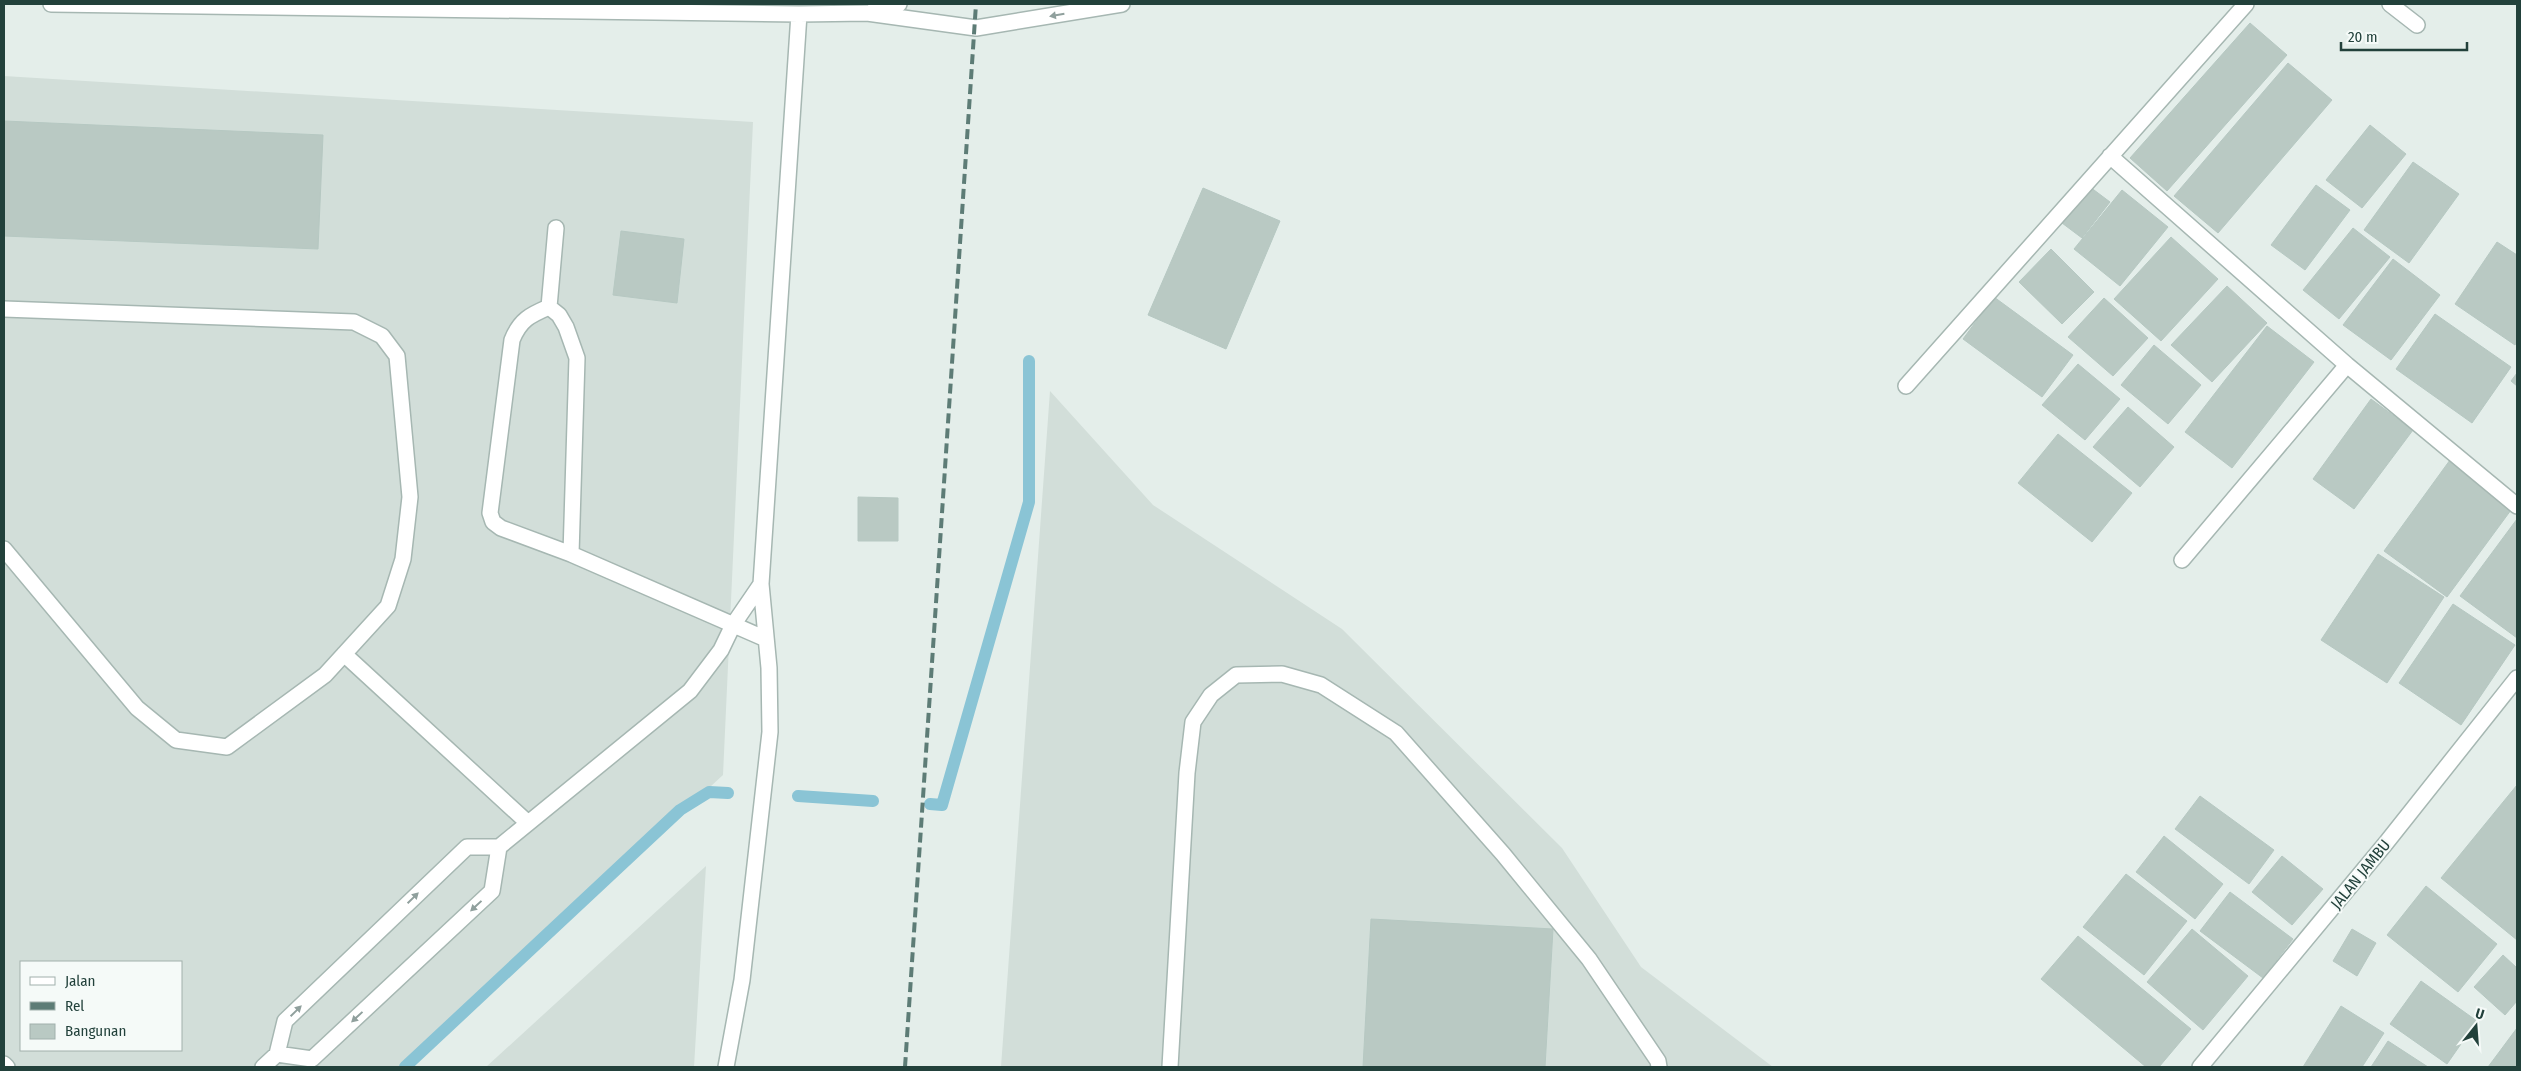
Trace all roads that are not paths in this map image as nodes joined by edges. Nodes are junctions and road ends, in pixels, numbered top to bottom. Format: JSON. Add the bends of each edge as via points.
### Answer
{"nodes":[{"id":1,"x":51,"y":4,"type":"edge"},
{"id":2,"x":898,"y":4,"type":"edge"},
{"id":3,"x":1122,"y":4,"type":"edge"},
{"id":4,"x":2246,"y":4,"type":"edge"},
{"id":5,"x":2390,"y":4,"type":"edge"},
{"id":6,"x":867,"y":13,"type":"junction"},
{"id":7,"x":799,"y":14,"type":"junction"},
{"id":8,"x":2417,"y":25,"type":"dead end"},
{"id":9,"x":2110,"y":156,"type":"junction"},
{"id":10,"x":556,"y":228,"type":"dead end"},
{"id":11,"x":549,"y":307,"type":"junction"},
{"id":12,"x":4,"y":309,"type":"edge"},
{"id":13,"x":2347,"y":365,"type":"junction"},
{"id":14,"x":1906,"y":386,"type":"dead end"},
{"id":15,"x":2517,"y":506,"type":"edge"},
{"id":16,"x":4,"y":549,"type":"edge"},
{"id":17,"x":571,"y":554,"type":"junction"},
{"id":18,"x":2182,"y":560,"type":"dead end"},
{"id":19,"x":761,"y":584,"type":"junction"},
{"id":20,"x":733,"y":625,"type":"junction"},
{"id":21,"x":766,"y":639,"type":"junction"},
{"id":22,"x":344,"y":654,"type":"junction"},
{"id":23,"x":2517,"y":678,"type":"edge"},
{"id":24,"x":528,"y":823,"type":"junction"},
{"id":25,"x":499,"y":847,"type":"junction"},
{"id":26,"x":277,"y":1054,"type":"junction"},
{"id":27,"x":4,"y":1064,"type":"edge"},
{"id":28,"x":7,"y":1067,"type":"edge"},
{"id":29,"x":263,"y":1067,"type":"edge"},
{"id":30,"x":726,"y":1067,"type":"edge"},
{"id":31,"x":1170,"y":1067,"type":"edge"},
{"id":32,"x":1659,"y":1067,"type":"edge"},
{"id":33,"x":2200,"y":1067,"type":"edge"}],
"edges":[{"from":1,"to":7,"type":"street"},
{"from":2,"to":6,"type":"street"},
{"from":3,"to":6,"type":"street","one_way":true,"via":[[976,28]]},
{"from":4,"to":9,"type":"street"},
{"from":5,"to":8,"type":"street"},
{"from":6,"to":7,"type":"street"},
{"from":7,"to":19,"type":"street"},
{"from":9,"to":13,"type":"street"},
{"from":9,"to":14,"type":"street"},
{"from":10,"to":11,"type":"street"},
{"from":11,"to":17,"type":"street","via":[[566,327],[577,358]]},
{"from":11,"to":17,"type":"street","via":[[528,316],[518,326],[512,340],[490,513],[493,522],[501,528]]},
{"from":12,"to":22,"type":"street","via":[[354,322],[382,336],[397,356],[410,496],[403,560],[388,606]]},
{"from":13,"to":15,"type":"street"},
{"from":13,"to":18,"type":"street"},
{"from":16,"to":22,"type":"street","via":[[137,708],[176,740],[227,747],[325,674]]},
{"from":17,"to":20,"type":"street"},
{"from":19,"to":20,"type":"street"},
{"from":19,"to":21,"type":"street"},
{"from":20,"to":21,"type":"street"},
{"from":20,"to":24,"type":"street","via":[[721,650],[690,691]]},
{"from":21,"to":30,"type":"street","via":[[770,732],[742,980]]},
{"from":22,"to":24,"type":"street"},
{"from":23,"to":33,"type":"street","name":"JALAN JAMBU","via":[[2386,843]]},
{"from":24,"to":25,"type":"street"},
{"from":26,"to":25,"type":"street","one_way":true,"via":[[285,1021],[466,847]]},
{"from":25,"to":26,"type":"street","one_way":true,"via":[[492,890],[320,1052],[312,1059]]},
{"from":26,"to":29,"type":"street"},
{"from":27,"to":28,"type":"street"},
{"from":31,"to":32,"type":"street","via":[[1187,773],[1193,722],[1211,695],[1236,676],[1282,674],[1321,685],[1396,733],[1503,854],[1588,959]]}]}
